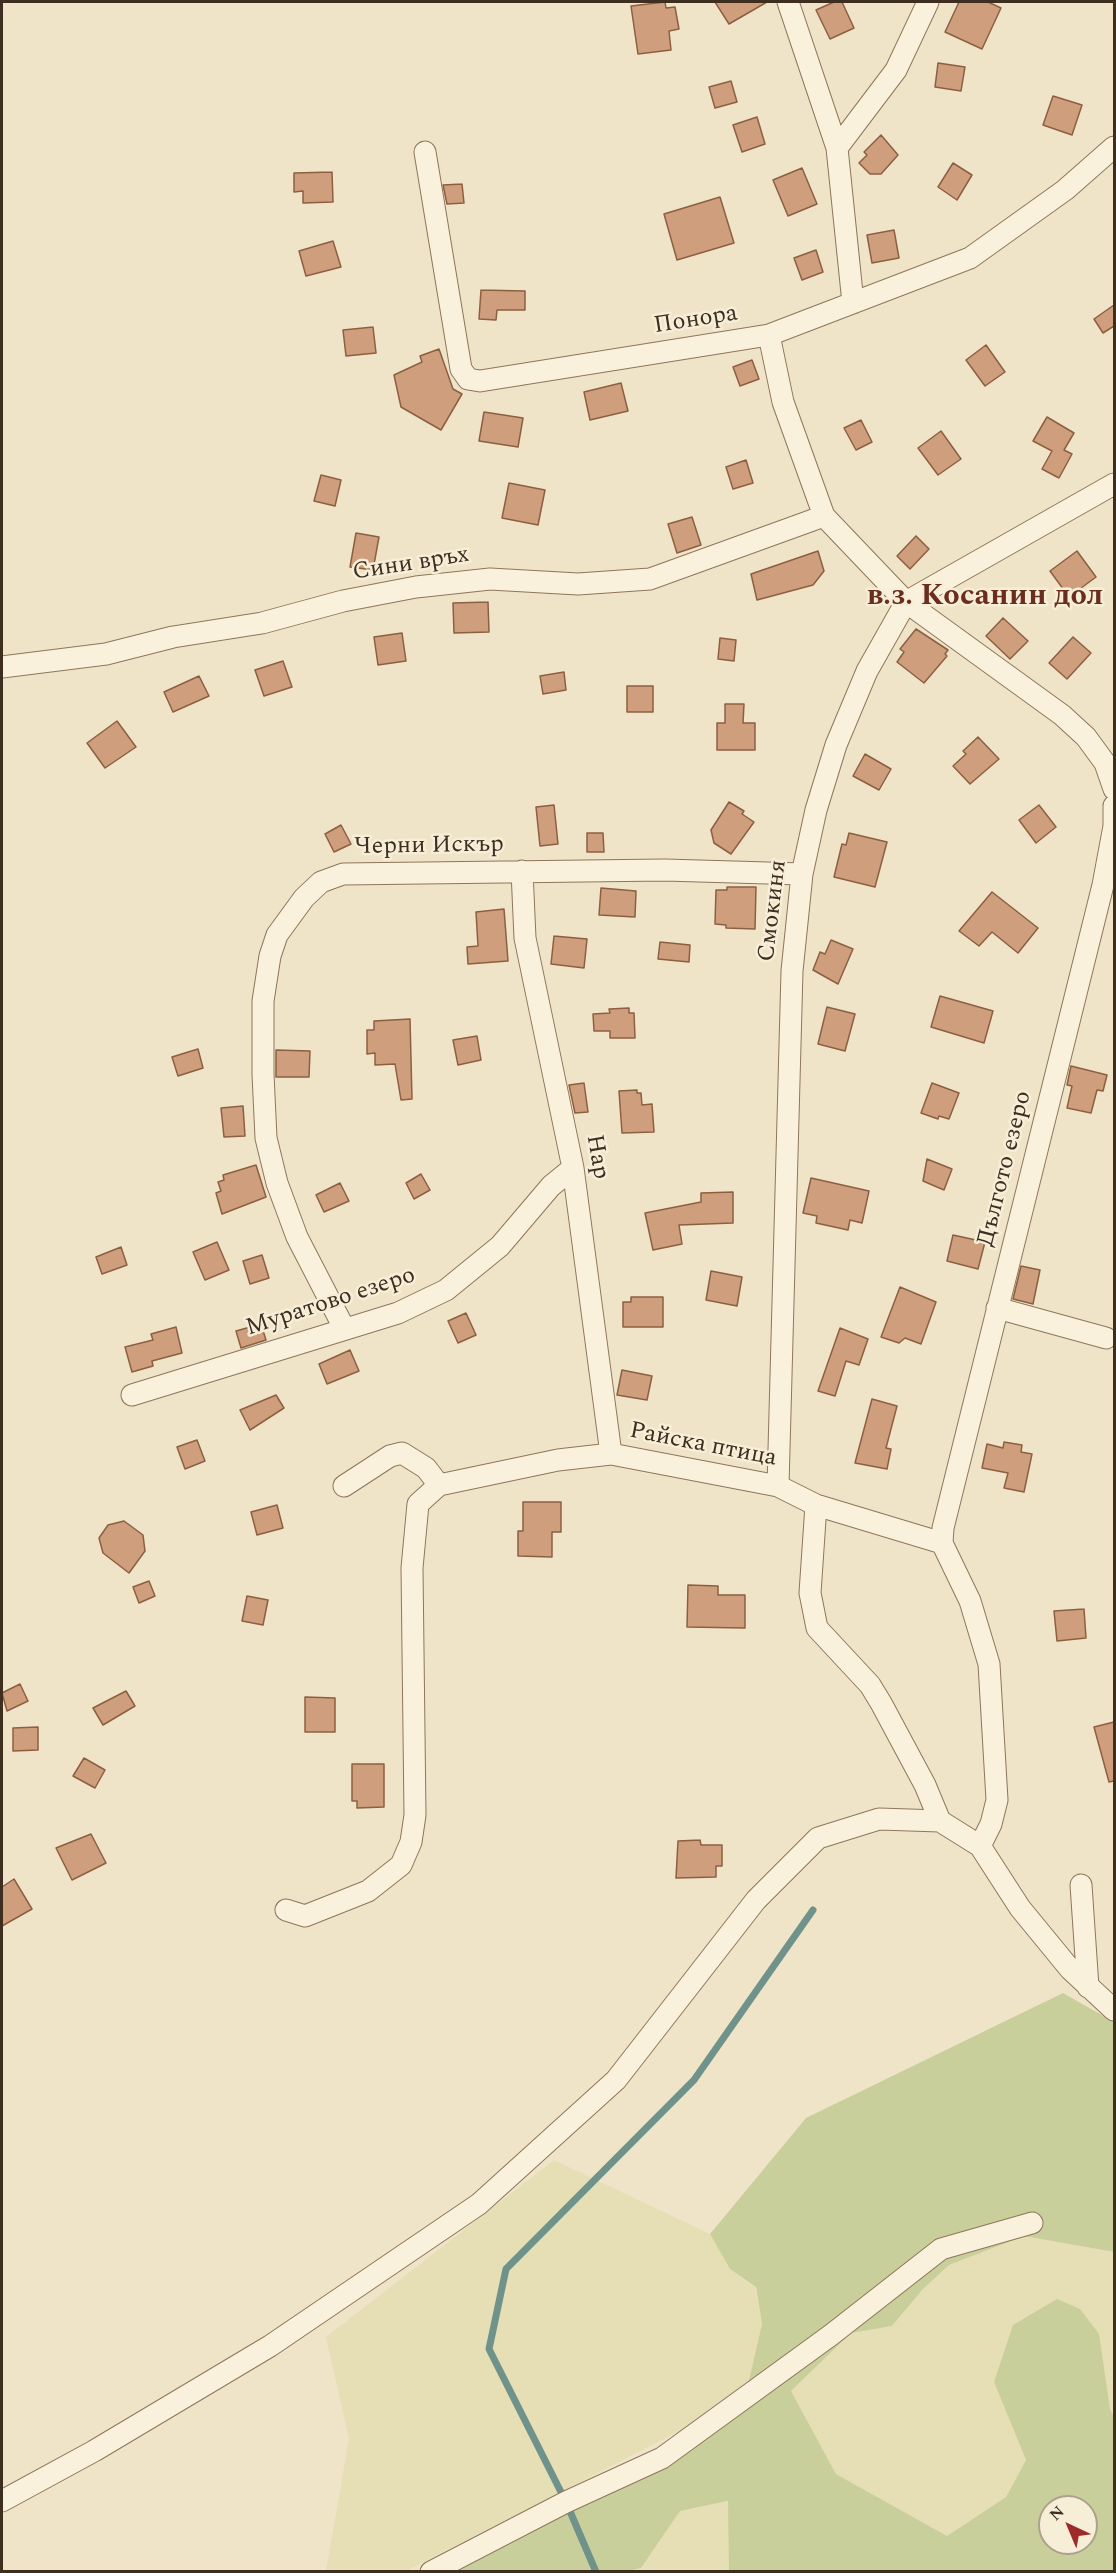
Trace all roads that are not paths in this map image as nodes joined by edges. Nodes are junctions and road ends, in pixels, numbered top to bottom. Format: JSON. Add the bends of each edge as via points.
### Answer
{"nodes":[{"id":1,"x":788,"y":2,"type":"edge"},
{"id":2,"x":928,"y":2,"type":"edge"},
{"id":3,"x":1114,"y":147,"type":"edge"},
{"id":4,"x":837,"y":148,"type":"junction"},
{"id":5,"x":425,"y":152,"type":"dead end"},
{"id":6,"x":854,"y":303,"type":"junction"},
{"id":7,"x":769,"y":335,"type":"junction"},
{"id":8,"x":1114,"y":484,"type":"edge"},
{"id":9,"x":824,"y":516,"type":"junction"},
{"id":10,"x":906,"y":602,"type":"junction"},
{"id":11,"x":2,"y":667,"type":"edge"},
{"id":12,"x":1114,"y":789,"type":"edge"},
{"id":13,"x":1114,"y":806,"type":"edge"},
{"id":14,"x":522,"y":871,"type":"junction"},
{"id":15,"x":802,"y":874,"type":"junction"},
{"id":16,"x":573,"y":1168,"type":"junction"},
{"id":17,"x":997,"y":1308,"type":"junction"},
{"id":18,"x":344,"y":1328,"type":"junction"},
{"id":19,"x":1107,"y":1338,"type":"dead end"},
{"id":20,"x":132,"y":1395,"type":"dead end"},
{"id":21,"x":611,"y":1454,"type":"junction"},
{"id":22,"x":440,"y":1485,"type":"junction"},
{"id":23,"x":344,"y":1486,"type":"dead end"},
{"id":24,"x":778,"y":1486,"type":"junction"},
{"id":25,"x":816,"y":1505,"type":"junction"},
{"id":26,"x":942,"y":1543,"type":"junction"},
{"id":27,"x":940,"y":1821,"type":"junction"},
{"id":28,"x":980,"y":1846,"type":"junction"},
{"id":29,"x":1081,"y":1885,"type":"dead end"},
{"id":30,"x":286,"y":1910,"type":"dead end"},
{"id":31,"x":1088,"y":1987,"type":"junction"},
{"id":32,"x":1114,"y":2010,"type":"edge"},
{"id":33,"x":1032,"y":2223,"type":"dead end"},
{"id":34,"x":2,"y":2501,"type":"edge"},
{"id":35,"x":432,"y":2571,"type":"edge"}],
"edges":[{"from":1,"to":4,"type":"street"},
{"from":2,"to":4,"type":"street","via":[[896,70]]},
{"from":3,"to":6,"type":"street","name":"Понора","via":[[1065,190],[970,258]]},
{"from":4,"to":6,"type":"street"},
{"from":5,"to":7,"type":"street","name":"Понора","via":[[462,369],[468,379],[480,381]]},
{"from":6,"to":7,"type":"street","name":"Понора"},
{"from":7,"to":9,"type":"street","via":[[783,402]]},
{"from":8,"to":10,"type":"street"},
{"from":9,"to":10,"type":"street"},
{"from":9,"to":11,"type":"street","name":"Сини връх","via":[[650,579],[578,584],[490,579],[416,587],[106,654]]},
{"from":10,"to":12,"type":"street","via":[[1062,715],[1086,737],[1105,763]]},
{"from":10,"to":15,"type":"street","name":"Смокиня","via":[[867,671],[836,745]]},
{"from":13,"to":17,"type":"street","name":"Дългото езеро","via":[[1103,885]]},
{"from":14,"to":15,"type":"street","name":"Черни Искър"},
{"from":14,"to":16,"type":"street","name":"Нар","via":[[525,938]]},
{"from":14,"to":18,"type":"street","name":"Черни Искър","via":[[343,874],[321,882],[304,898],[278,935],[270,956],[264,1001],[266,1138],[297,1237]]},
{"from":15,"to":24,"type":"street","name":"Смокиня","via":[[792,971]]},
{"from":16,"to":18,"type":"street","name":"Муратово езеро","via":[[551,1186],[500,1246],[446,1290],[398,1312]]},
{"from":16,"to":21,"type":"street","name":"Нар"},
{"from":17,"to":19,"type":"street"},
{"from":17,"to":26,"type":"street","name":"Дългото езеро"},
{"from":18,"to":20,"type":"street","name":"Муратово езеро"},
{"from":21,"to":22,"type":"street","name":"Райска птица","via":[[558,1460]]},
{"from":21,"to":24,"type":"street","name":"Райска птица"},
{"from":22,"to":23,"type":"street","via":[[426,1468],[402,1454],[390,1456]]},
{"from":22,"to":30,"type":"street","via":[[418,1504],[412,1568],[415,1815],[411,1842],[401,1865],[368,1891],[306,1916]]},
{"from":24,"to":25,"type":"street","name":"Райска птица"},
{"from":25,"to":26,"type":"street","name":"Райска птица"},
{"from":25,"to":27,"type":"street","via":[[810,1593],[817,1628],[870,1685],[925,1785]]},
{"from":26,"to":28,"type":"street","via":[[970,1601],[989,1664],[997,1800]]},
{"from":27,"to":28,"type":"street"},
{"from":27,"to":34,"type":"street","via":[[879,1819],[819,1838],[756,1900],[616,2080],[479,2204],[270,2346]]},
{"from":28,"to":31,"type":"street","via":[[1020,1908]]},
{"from":29,"to":31,"type":"street"},
{"from":31,"to":32,"type":"street"},
{"from":33,"to":35,"type":"street","via":[[941,2249],[662,2458]]}]}
